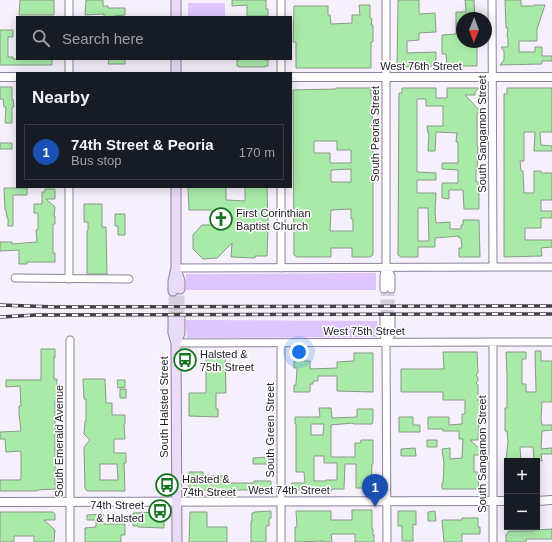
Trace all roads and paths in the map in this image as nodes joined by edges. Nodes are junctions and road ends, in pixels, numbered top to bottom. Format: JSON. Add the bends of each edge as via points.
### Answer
{"nodes":[{"id":1,"x":68,"y":0,"type":"edge"},
{"id":2,"x":176,"y":0,"type":"edge"},
{"id":3,"x":281,"y":0,"type":"edge"},
{"id":4,"x":386,"y":0,"type":"edge"},
{"id":5,"x":492,"y":0,"type":"edge"},
{"id":6,"x":69,"y":16,"type":"edge"},
{"id":7,"x":176,"y":16,"type":"edge"},
{"id":8,"x":281,"y":16,"type":"edge"},
{"id":9,"x":69,"y":60,"type":"edge"},
{"id":10,"x":176,"y":60,"type":"edge"},
{"id":11,"x":281,"y":60,"type":"edge"},
{"id":12,"x":69,"y":72,"type":"edge"},
{"id":13,"x":176,"y":72,"type":"edge"},
{"id":14,"x":281,"y":72,"type":"edge"},
{"id":15,"x":0,"y":77,"type":"edge"},
{"id":16,"x":16,"y":77,"type":"edge"},
{"id":17,"x":292,"y":77,"type":"edge"},
{"id":18,"x":386,"y":77,"type":"junction"},
{"id":19,"x":493,"y":77,"type":"junction"},
{"id":20,"x":552,"y":77,"type":"edge"},
{"id":21,"x":69,"y":188,"type":"edge"},
{"id":22,"x":176,"y":188,"type":"edge"},
{"id":23,"x":281,"y":188,"type":"edge"},
{"id":24,"x":386,"y":267,"type":"junction"},
{"id":25,"x":493,"y":267,"type":"junction"},
{"id":26,"x":552,"y":267,"type":"edge"},
{"id":27,"x":176,"y":268,"type":"junction"},
{"id":28,"x":282,"y":268,"type":"junction"},
{"id":29,"x":16,"y":278,"type":"dead end"},
{"id":30,"x":69,"y":278,"type":"junction"},
{"id":31,"x":129,"y":279,"type":"dead end"},
{"id":32,"x":387,"y":289,"type":"tunnel mouth"},
{"id":33,"x":177,"y":290,"type":"tunnel mouth"},
{"id":34,"x":387,"y":317,"type":"tunnel mouth"},
{"id":35,"x":176,"y":318,"type":"tunnel mouth"},
{"id":36,"x":70,"y":340,"type":"dead end"},
{"id":37,"x":386,"y":342,"type":"junction"},
{"id":38,"x":493,"y":342,"type":"junction"},
{"id":39,"x":552,"y":342,"type":"edge"},
{"id":40,"x":176,"y":343,"type":"junction"},
{"id":41,"x":281,"y":343,"type":"junction"},
{"id":42,"x":540,"y":500,"type":"edge"},
{"id":43,"x":552,"y":500,"type":"edge"},
{"id":44,"x":281,"y":501,"type":"junction"},
{"id":45,"x":387,"y":501,"type":"junction"},
{"id":46,"x":493,"y":501,"type":"junction"},
{"id":47,"x":504,"y":501,"type":"edge"},
{"id":48,"x":0,"y":502,"type":"edge"},
{"id":49,"x":70,"y":502,"type":"junction"},
{"id":50,"x":177,"y":502,"type":"junction"},
{"id":51,"x":70,"y":542,"type":"edge"},
{"id":52,"x":177,"y":542,"type":"edge"},
{"id":53,"x":281,"y":542,"type":"edge"},
{"id":54,"x":387,"y":542,"type":"edge"},
{"id":55,"x":493,"y":542,"type":"edge"}],
"edges":[{"from":1,"to":6,"type":"street"},
{"from":2,"to":7,"type":"main road"},
{"from":3,"to":8,"type":"street"},
{"from":4,"to":18,"type":"street","name":"South Peoria Street"},
{"from":5,"to":19,"type":"street","name":"South Sangamon Street"},
{"from":9,"to":12,"type":"street"},
{"from":10,"to":13,"type":"main road"},
{"from":11,"to":14,"type":"street"},
{"from":15,"to":16,"type":"street"},
{"from":17,"to":18,"type":"street","name":"West 76th Street"},
{"from":18,"to":19,"type":"street","name":"West 76th Street"},
{"from":18,"to":24,"type":"street","name":"South Peoria Street"},
{"from":19,"to":20,"type":"street","name":"West 76th Street"},
{"from":19,"to":25,"type":"street","name":"South Sangamon Street"},
{"from":21,"to":30,"type":"street"},
{"from":22,"to":27,"type":"main road"},
{"from":23,"to":28,"type":"street"},
{"from":24,"to":25,"type":"street"},
{"from":24,"to":28,"type":"street"},
{"from":24,"to":32,"type":"street","name":"South Peoria Street","via":[[391,276]]},
{"from":25,"to":26,"type":"street"},
{"from":27,"to":28,"type":"street"},
{"from":27,"to":33,"type":"main road","via":[[180,281]]},
{"from":29,"to":30,"type":"street"},
{"from":30,"to":31,"type":"street"},
{"from":34,"to":37,"type":"street","via":[[391,335]]},
{"from":35,"to":40,"type":"main road","name":"South Halsted Street","via":[[180,333]]},
{"from":36,"to":49,"type":"street","name":"South Emerald Avenue"},
{"from":37,"to":38,"type":"street","name":"West 75th Street"},
{"from":37,"to":41,"type":"street","name":"West 75th Street"},
{"from":37,"to":45,"type":"street"},
{"from":38,"to":39,"type":"street","name":"West 75th Street"},
{"from":38,"to":46,"type":"street","name":"South Sangamon Street"},
{"from":40,"to":41,"type":"street","name":"West 75th Street"},
{"from":40,"to":50,"type":"main road","name":"South Halsted Street"},
{"from":41,"to":44,"type":"street","name":"South Green Street"},
{"from":42,"to":43,"type":"street"},
{"from":44,"to":45,"type":"street","name":"West 74th Street"},
{"from":44,"to":50,"type":"street","name":"West 74th Street"},
{"from":44,"to":53,"type":"street","name":"South Green Street"},
{"from":45,"to":46,"type":"street","name":"West 74th Street"},
{"from":45,"to":54,"type":"street"},
{"from":46,"to":47,"type":"street","name":"West 74th Street"},
{"from":46,"to":55,"type":"street","name":"South Sangamon Street"},
{"from":48,"to":49,"type":"street","name":"West 74th Street"},
{"from":49,"to":50,"type":"street","name":"West 74th Street"},
{"from":49,"to":51,"type":"street","name":"South Emerald Avenue"},
{"from":50,"to":52,"type":"main road","name":"South Halsted Street"}]}
